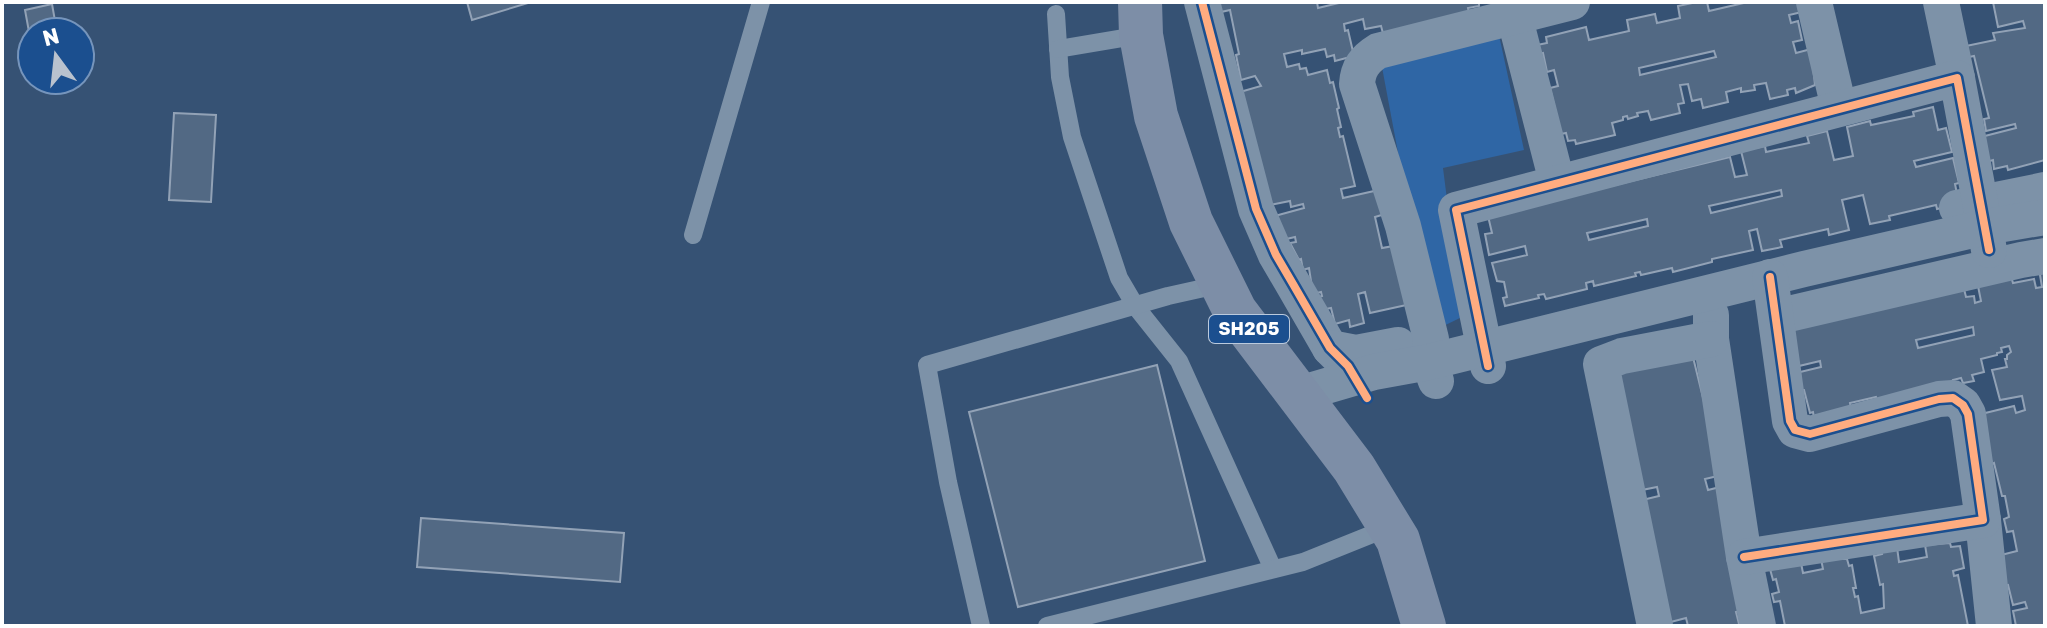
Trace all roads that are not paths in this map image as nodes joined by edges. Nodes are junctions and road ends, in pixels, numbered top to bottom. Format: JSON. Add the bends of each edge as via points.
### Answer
{"nodes":[{"id":1,"x":761,"y":2,"type":"edge"},
{"id":2,"x":1202,"y":2,"type":"edge"},
{"id":3,"x":1572,"y":2,"type":"edge"},
{"id":4,"x":1814,"y":2,"type":"edge"},
{"id":5,"x":1941,"y":2,"type":"edge"},
{"id":6,"x":1056,"y":14,"type":"dead end"},
{"id":7,"x":1514,"y":15,"type":"junction"},
{"id":8,"x":1141,"y":18,"type":"edge"},
{"id":9,"x":1058,"y":49,"type":"junction"},
{"id":10,"x":1957,"y":78,"type":"junction"},
{"id":11,"x":1839,"y":108,"type":"junction"},
{"id":12,"x":1557,"y":182,"type":"junction"},
{"id":13,"x":2045,"y":190,"type":"edge"},
{"id":14,"x":2045,"y":217,"type":"edge"},
{"id":15,"x":1985,"y":227,"type":"junction"},
{"id":16,"x":693,"y":235,"type":"dead end"},
{"id":17,"x":2045,"y":241,"type":"edge"},
{"id":18,"x":2045,"y":256,"type":"edge"},
{"id":19,"x":1222,"y":284,"type":"junction"},
{"id":20,"x":1774,"y":298,"type":"junction"},
{"id":21,"x":1136,"y":307,"type":"junction"},
{"id":22,"x":1705,"y":316,"type":"junction"},
{"id":23,"x":1484,"y":346,"type":"junction"},
{"id":24,"x":1330,"y":348,"type":"junction"},
{"id":25,"x":1432,"y":361,"type":"junction"},
{"id":26,"x":1361,"y":388,"type":"junction"},
{"id":27,"x":1306,"y":403,"type":"junction"},
{"id":28,"x":1983,"y":520,"type":"junction"},
{"id":29,"x":1390,"y":526,"type":"junction"},
{"id":30,"x":1744,"y":557,"type":"junction"},
{"id":31,"x":1273,"y":569,"type":"junction"},
{"id":32,"x":981,"y":626,"type":"edge"},
{"id":33,"x":1047,"y":626,"type":"edge"},
{"id":34,"x":1424,"y":626,"type":"edge"},
{"id":35,"x":1655,"y":626,"type":"edge"},
{"id":36,"x":1758,"y":626,"type":"edge"},
{"id":37,"x":1994,"y":626,"type":"edge"}],
"edges":[{"from":1,"to":16,"type":"lane"},
{"from":2,"to":24,"type":"street","via":[[1256,209]]},
{"from":3,"to":7,"type":"street"},
{"from":4,"to":11,"type":"street"},
{"from":5,"to":10,"type":"street"},
{"from":6,"to":9,"type":"lane"},
{"from":7,"to":12,"type":"street"},
{"from":7,"to":25,"type":"street","via":[[1378,51],[1358,74],[1403,226]]},
{"from":8,"to":9,"type":"lane"},
{"from":8,"to":19,"type":"main road","number":"SH205","via":[[1156,116],[1191,222]]},
{"from":9,"to":21,"type":"lane","via":[[1072,137],[1119,278]]},
{"from":10,"to":11,"type":"street"},
{"from":10,"to":15,"type":"street"},
{"from":11,"to":12,"type":"street"},
{"from":12,"to":23,"type":"street","via":[[1456,210]]},
{"from":13,"to":15,"type":"street"},
{"from":14,"to":15,"type":"street"},
{"from":15,"to":17,"type":"street"},
{"from":15,"to":20,"type":"street"},
{"from":15,"to":23,"type":"street"},
{"from":18,"to":20,"type":"street"},
{"from":19,"to":21,"type":"lane"},
{"from":19,"to":27,"type":"main road","number":"SH205","via":[[1235,311]]},
{"from":20,"to":22,"type":"street"},
{"from":20,"to":28,"type":"street","via":[[1795,430],[1810,434],[1953,398],[1968,414]]},
{"from":21,"to":31,"type":"lane","via":[[1179,361]]},
{"from":21,"to":32,"type":"lane","via":[[927,365]]},
{"from":22,"to":23,"type":"street"},
{"from":22,"to":30,"type":"street"},
{"from":22,"to":35,"type":"street","via":[[1601,364]]},
{"from":23,"to":25,"type":"street"},
{"from":24,"to":25,"type":"street"},
{"from":24,"to":26,"type":"street"},
{"from":25,"to":26,"type":"street"},
{"from":26,"to":27,"type":"street"},
{"from":27,"to":29,"type":"main road","number":"SH205"},
{"from":28,"to":30,"type":"street"},
{"from":28,"to":37,"type":"street"},
{"from":29,"to":31,"type":"lane"},
{"from":29,"to":34,"type":"main road","number":"SH205"},
{"from":30,"to":36,"type":"street"},
{"from":31,"to":33,"type":"lane"}]}
